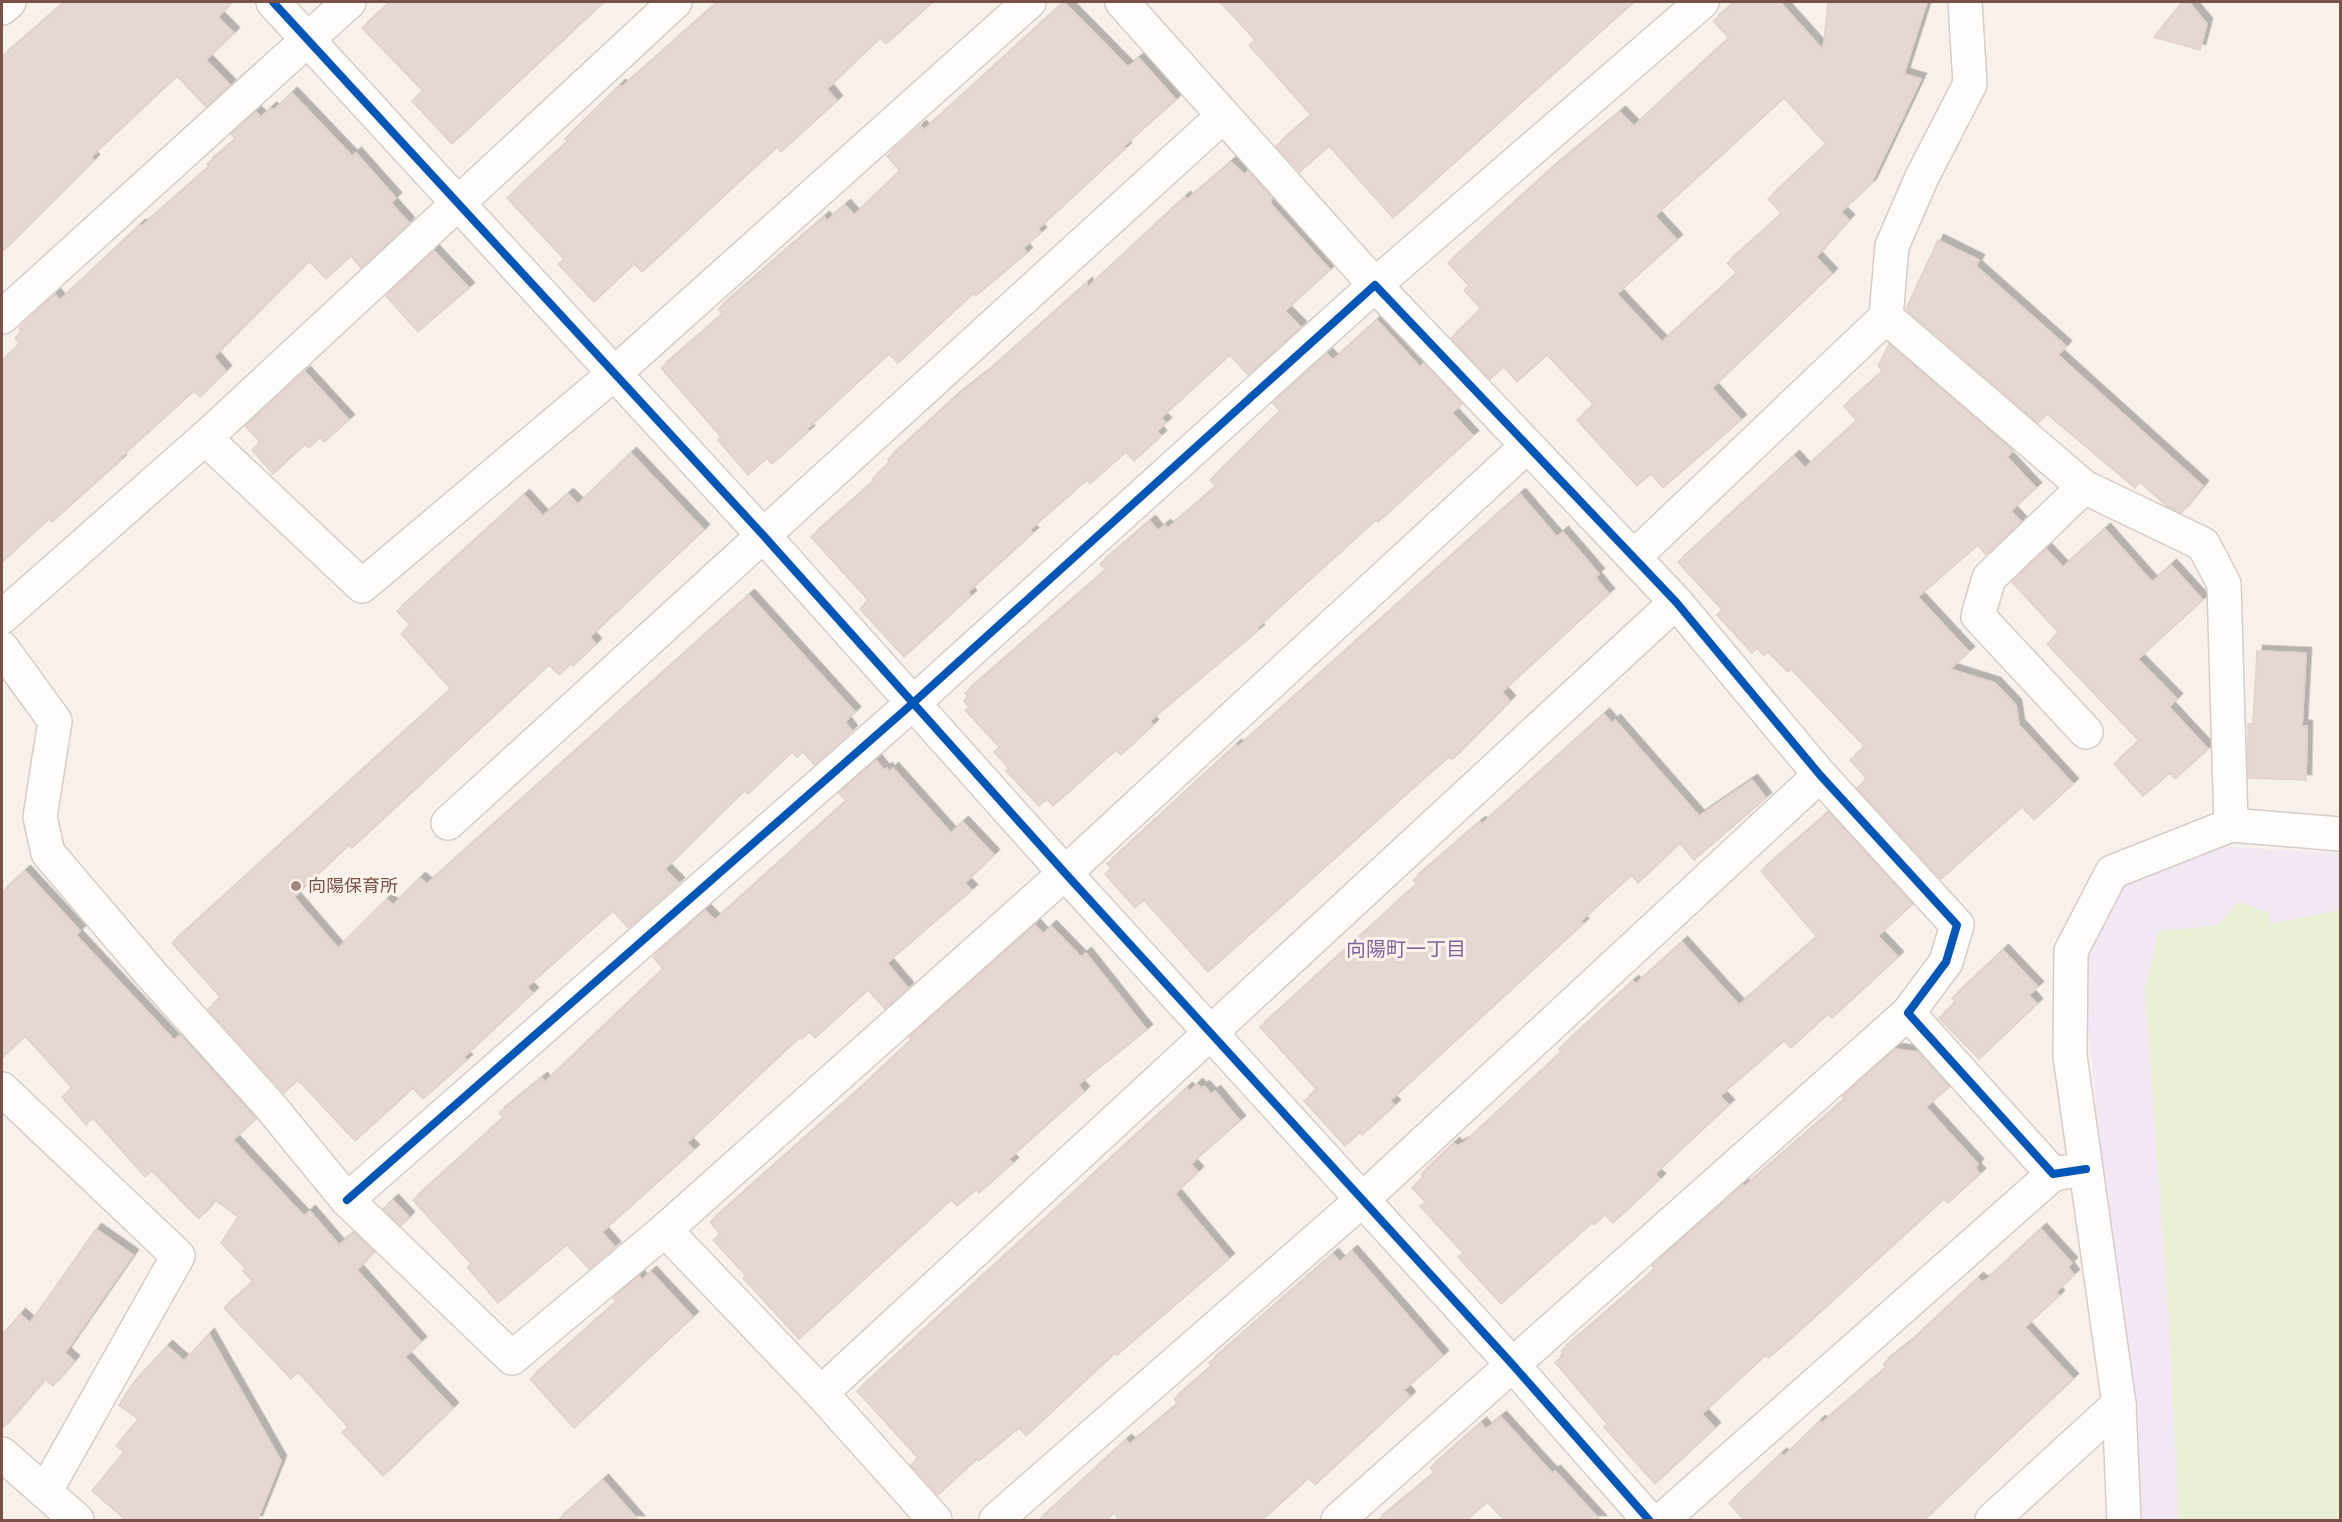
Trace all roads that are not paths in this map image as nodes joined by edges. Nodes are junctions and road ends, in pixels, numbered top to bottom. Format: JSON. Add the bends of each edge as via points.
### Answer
{"nodes":[{"id":1,"x":9,"y":2,"type":"edge"},
{"id":2,"x":273,"y":2,"type":"edge"},
{"id":3,"x":349,"y":2,"type":"edge"},
{"id":4,"x":675,"y":2,"type":"edge"},
{"id":5,"x":1029,"y":2,"type":"edge"},
{"id":6,"x":1122,"y":2,"type":"edge"},
{"id":7,"x":1702,"y":2,"type":"edge"},
{"id":8,"x":1965,"y":2,"type":"edge"},
{"id":9,"x":2,"y":8,"type":"edge"},
{"id":10,"x":306,"y":39,"type":"junction"},
{"id":11,"x":1223,"y":116,"type":"junction"},
{"id":12,"x":457,"y":203,"type":"junction"},
{"id":13,"x":1375,"y":285,"type":"junction"},
{"id":14,"x":2,"y":316,"type":"edge"},
{"id":15,"x":1886,"y":317,"type":"junction"},
{"id":16,"x":616,"y":372,"type":"junction"},
{"id":17,"x":205,"y":438,"type":"junction"},
{"id":18,"x":1526,"y":447,"type":"junction"},
{"id":19,"x":2084,"y":487,"type":"junction"},
{"id":20,"x":763,"y":535,"type":"junction"},
{"id":21,"x":1634,"y":557,"type":"junction"},
{"id":22,"x":1676,"y":602,"type":"junction"},
{"id":23,"x":2,"y":617,"type":"edge"},
{"id":24,"x":2,"y":648,"type":"edge"},
{"id":25,"x":913,"y":703,"type":"junction"},
{"id":26,"x":2086,"y":732,"type":"dead end"},
{"id":27,"x":1820,"y":775,"type":"junction"},
{"id":28,"x":448,"y":823,"type":"dead end"},
{"id":29,"x":2231,"y":825,"type":"junction"},
{"id":30,"x":2340,"y":834,"type":"edge"},
{"id":31,"x":1065,"y":873,"type":"junction"},
{"id":32,"x":1908,"y":1013,"type":"junction"},
{"id":33,"x":1212,"y":1033,"type":"junction"},
{"id":34,"x":2,"y":1089,"type":"edge"},
{"id":35,"x":2086,"y":1169,"type":"junction"},
{"id":36,"x":2053,"y":1174,"type":"junction"},
{"id":37,"x":347,"y":1200,"type":"junction"},
{"id":38,"x":1362,"y":1200,"type":"junction"},
{"id":39,"x":665,"y":1230,"type":"junction"},
{"id":40,"x":1512,"y":1364,"type":"junction"},
{"id":41,"x":821,"y":1393,"type":"junction"},
{"id":42,"x":2119,"y":1404,"type":"junction"},
{"id":43,"x":2,"y":1454,"type":"edge"},
{"id":44,"x":45,"y":1492,"type":"junction"},
{"id":45,"x":76,"y":1521,"type":"edge"},
{"id":46,"x":935,"y":1521,"type":"edge"},
{"id":47,"x":996,"y":1521,"type":"edge"},
{"id":48,"x":1338,"y":1521,"type":"edge"},
{"id":49,"x":1650,"y":1521,"type":"edge"},
{"id":50,"x":1662,"y":1521,"type":"edge"},
{"id":51,"x":1992,"y":1521,"type":"edge"},
{"id":52,"x":2124,"y":1521,"type":"edge"}],
"edges":[{"from":1,"to":9,"type":"street"},
{"from":2,"to":10,"type":"street"},
{"from":3,"to":10,"type":"street"},
{"from":4,"to":12,"type":"street"},
{"from":5,"to":16,"type":"street"},
{"from":6,"to":11,"type":"street"},
{"from":7,"to":13,"type":"street"},
{"from":8,"to":15,"type":"street","via":[[1970,84],[1892,246]]},
{"from":10,"to":12,"type":"street"},
{"from":10,"to":14,"type":"street"},
{"from":11,"to":13,"type":"street"},
{"from":11,"to":20,"type":"street"},
{"from":12,"to":16,"type":"street"},
{"from":12,"to":17,"type":"street"},
{"from":13,"to":18,"type":"street"},
{"from":13,"to":25,"type":"street"},
{"from":15,"to":19,"type":"street"},
{"from":15,"to":21,"type":"street"},
{"from":16,"to":17,"type":"street","via":[[362,586]]},
{"from":16,"to":20,"type":"street"},
{"from":17,"to":23,"type":"street"},
{"from":18,"to":21,"type":"street"},
{"from":18,"to":31,"type":"street"},
{"from":19,"to":26,"type":"street","via":[[1989,578],[1978,616]]},
{"from":19,"to":29,"type":"street","via":[[2203,544],[2224,584]]},
{"from":20,"to":25,"type":"street"},
{"from":20,"to":28,"type":"street"},
{"from":21,"to":22,"type":"street"},
{"from":22,"to":27,"type":"street"},
{"from":22,"to":33,"type":"street"},
{"from":24,"to":37,"type":"street","via":[[55,721],[40,817],[48,853],[270,1106]]},
{"from":25,"to":31,"type":"street"},
{"from":25,"to":37,"type":"street"},
{"from":27,"to":32,"type":"street","via":[[1957,925],[1946,963]]},
{"from":27,"to":38,"type":"street"},
{"from":29,"to":30,"type":"street"},
{"from":29,"to":35,"type":"street","via":[[2112,872],[2071,951],[2070,1056]]},
{"from":31,"to":33,"type":"street"},
{"from":31,"to":39,"type":"street"},
{"from":32,"to":36,"type":"street"},
{"from":32,"to":40,"type":"street"},
{"from":33,"to":38,"type":"street"},
{"from":33,"to":41,"type":"street"},
{"from":34,"to":44,"type":"street","via":[[178,1256]]},
{"from":35,"to":36,"type":"street"},
{"from":35,"to":42,"type":"street"},
{"from":36,"to":50,"type":"street"},
{"from":37,"to":39,"type":"street","via":[[512,1358]]},
{"from":38,"to":40,"type":"street"},
{"from":38,"to":47,"type":"street"},
{"from":39,"to":41,"type":"street"},
{"from":40,"to":48,"type":"street"},
{"from":40,"to":49,"type":"street"},
{"from":41,"to":46,"type":"street"},
{"from":42,"to":51,"type":"street"},
{"from":42,"to":52,"type":"street"},
{"from":43,"to":44,"type":"street"},
{"from":44,"to":45,"type":"street"}]}
